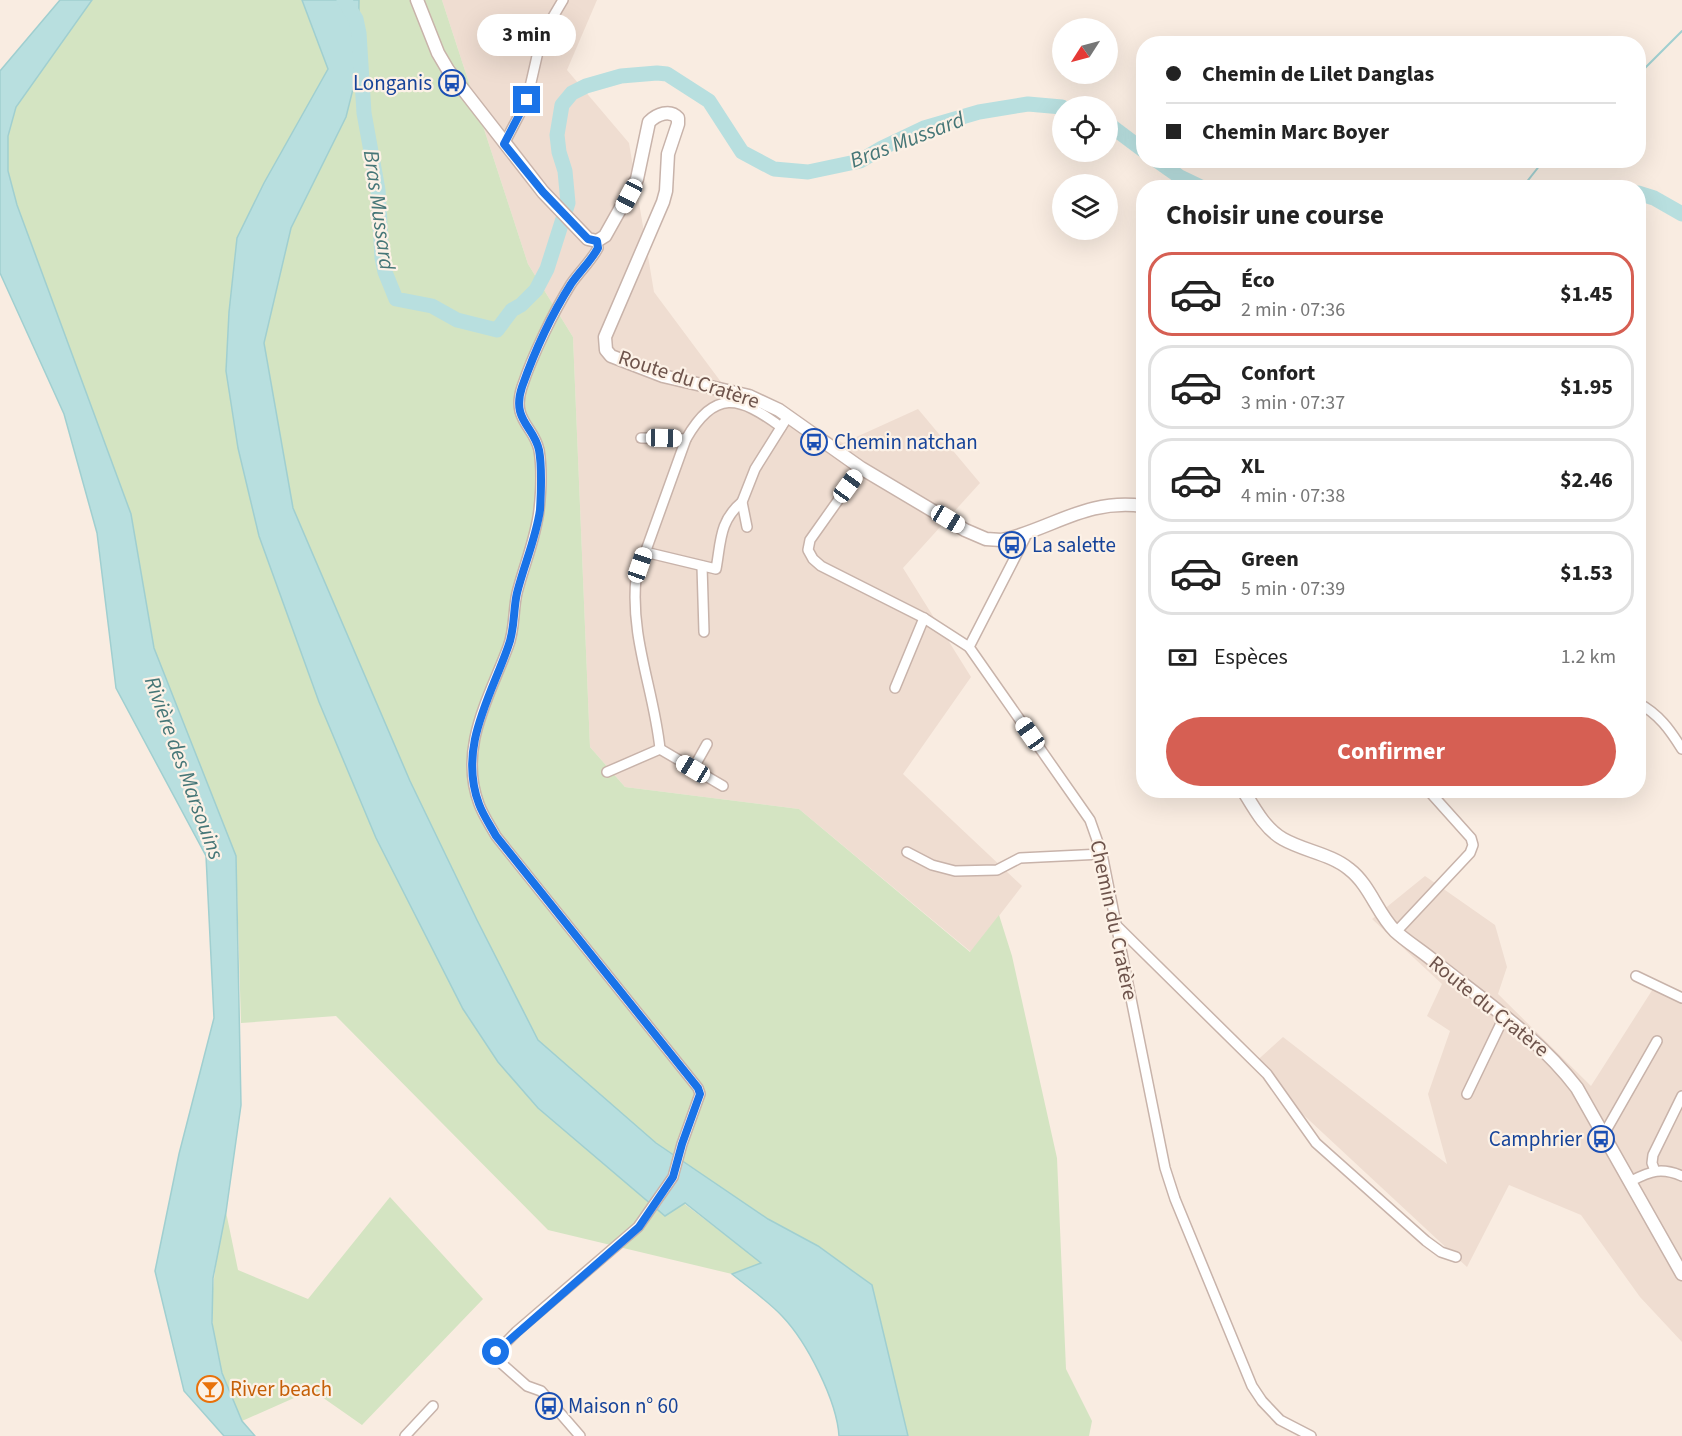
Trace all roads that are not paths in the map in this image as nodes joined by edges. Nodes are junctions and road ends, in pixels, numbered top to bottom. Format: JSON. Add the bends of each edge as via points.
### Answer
{"nodes":[{"id":1,"x":417,"y":0,"type":"edge"},
{"id":2,"x":563,"y":0,"type":"edge"},
{"id":3,"x":504,"y":144,"type":"junction"},
{"id":4,"x":597,"y":241,"type":"junction"},
{"id":5,"x":785,"y":422,"type":"junction"},
{"id":6,"x":641,"y":438,"type":"dead end"},
{"id":7,"x":686,"y":439,"type":"junction"},
{"id":8,"x":861,"y":468,"type":"junction"},
{"id":9,"x":742,"y":502,"type":"junction"},
{"id":10,"x":1136,"y":506,"type":"edge"},
{"id":11,"x":747,"y":527,"type":"dead end"},
{"id":12,"x":1024,"y":534,"type":"junction"},
{"id":13,"x":645,"y":552,"type":"junction"},
{"id":14,"x":702,"y":566,"type":"junction"},
{"id":15,"x":924,"y":618,"type":"junction"},
{"id":16,"x":704,"y":632,"type":"dead end"},
{"id":17,"x":969,"y":647,"type":"junction"},
{"id":18,"x":895,"y":688,"type":"dead end"},
{"id":19,"x":1646,"y":707,"type":"edge"},
{"id":20,"x":707,"y":744,"type":"dead end"},
{"id":21,"x":660,"y":749,"type":"junction"},
{"id":22,"x":1682,"y":749,"type":"edge"},
{"id":23,"x":693,"y":769,"type":"junction"},
{"id":24,"x":607,"y":772,"type":"dead end"},
{"id":25,"x":723,"y":786,"type":"dead end"},
{"id":26,"x":1249,"y":798,"type":"edge"},
{"id":27,"x":1435,"y":798,"type":"edge"},
{"id":28,"x":907,"y":852,"type":"dead end"},
{"id":29,"x":1102,"y":854,"type":"junction"},
{"id":30,"x":1116,"y":925,"type":"junction"},
{"id":31,"x":1396,"y":932,"type":"junction"},
{"id":32,"x":1636,"y":976,"type":"dead end"},
{"id":33,"x":1682,"y":998,"type":"edge"},
{"id":34,"x":1504,"y":1017,"type":"junction"},
{"id":35,"x":1656,"y":1041,"type":"dead end"},
{"id":36,"x":1467,"y":1094,"type":"dead end"},
{"id":37,"x":1682,"y":1096,"type":"edge"},
{"id":38,"x":1604,"y":1134,"type":"junction"},
{"id":39,"x":1655,"y":1171,"type":"junction"},
{"id":40,"x":1682,"y":1176,"type":"edge"},
{"id":41,"x":1631,"y":1181,"type":"junction"},
{"id":42,"x":1456,"y":1257,"type":"dead end"},
{"id":43,"x":1682,"y":1274,"type":"edge"},
{"id":44,"x":433,"y":1406,"type":"dead end"},
{"id":45,"x":405,"y":1436,"type":"edge"},
{"id":46,"x":580,"y":1436,"type":"edge"},
{"id":47,"x":1311,"y":1436,"type":"edge"}],
"edges":[{"from":1,"to":3,"type":"street","via":[[448,70]]},
{"from":2,"to":3,"type":"street","via":[[540,43],[527,100]]},
{"from":3,"to":4,"type":"street","via":[[588,239]]},
{"from":4,"to":5,"type":"street","name":"Route du Cratère","via":[[605,236],[637,179],[649,122],[668,112],[674,114],[678,124],[667,161],[663,202],[608,328],[606,350],[611,356],[663,376],[749,396],[779,410]]},
{"from":4,"to":46,"type":"street","via":[[594,256],[582,267],[553,317],[521,389],[521,415],[539,452],[538,526],[517,594],[509,645],[474,738],[472,774],[479,804],[496,836],[700,1094],[673,1177],[639,1227],[493,1356],[527,1386],[542,1391]]},
{"from":5,"to":7,"type":"street","via":[[742,404],[718,404],[706,410]]},
{"from":5,"to":8,"type":"street","name":"Route du Cratère"},
{"from":5,"to":9,"type":"street","via":[[755,469]]},
{"from":6,"to":7,"type":"street"},
{"from":7,"to":13,"type":"street"},
{"from":8,"to":12,"type":"street","name":"Route du Cratère","via":[[986,539]]},
{"from":8,"to":15,"type":"street","name":"Chemin du Cratère","via":[[810,540],[808,550],[813,559],[830,571]]},
{"from":9,"to":11,"type":"street"},
{"from":9,"to":14,"type":"street","via":[[724,523],[716,570]]},
{"from":10,"to":12,"type":"street","name":"Route du Cratère","via":[[1109,504]]},
{"from":12,"to":17,"type":"street"},
{"from":13,"to":14,"type":"street"},
{"from":13,"to":21,"type":"street","via":[[636,578],[635,627]]},
{"from":14,"to":16,"type":"street"},
{"from":15,"to":17,"type":"street","name":"Chemin du Cratère"},
{"from":15,"to":18,"type":"street"},
{"from":17,"to":29,"type":"street","name":"Chemin du Cratère","via":[[1090,820]]},
{"from":19,"to":22,"type":"street","via":[[1669,729]]},
{"from":20,"to":23,"type":"street"},
{"from":21,"to":23,"type":"street"},
{"from":21,"to":24,"type":"street"},
{"from":23,"to":25,"type":"street"},
{"from":26,"to":31,"type":"street","name":"Route du Cratère","via":[[1259,816],[1283,839],[1350,869]]},
{"from":27,"to":31,"type":"street","via":[[1473,845],[1470,853]]},
{"from":28,"to":29,"type":"street","via":[[955,871],[997,870],[1020,858]]},
{"from":29,"to":30,"type":"street","name":"Chemin du Cratère"},
{"from":30,"to":42,"type":"street","via":[[1267,1074],[1316,1143],[1426,1241]]},
{"from":30,"to":47,"type":"street","name":"Chemin du Cratère","via":[[1158,1138],[1175,1199],[1252,1386],[1280,1420]]},
{"from":31,"to":34,"type":"street","name":"Route du Cratère"},
{"from":32,"to":33,"type":"street"},
{"from":34,"to":36,"type":"street"},
{"from":34,"to":38,"type":"street","name":"Route du Cratère","via":[[1558,1064]]},
{"from":35,"to":38,"type":"street"},
{"from":37,"to":39,"type":"street","via":[[1653,1155]]},
{"from":38,"to":41,"type":"street","name":"Route du Cratère"},
{"from":39,"to":40,"type":"street"},
{"from":39,"to":41,"type":"street"},
{"from":41,"to":43,"type":"street","name":"Route du Cratère"},
{"from":44,"to":45,"type":"street"}]}
